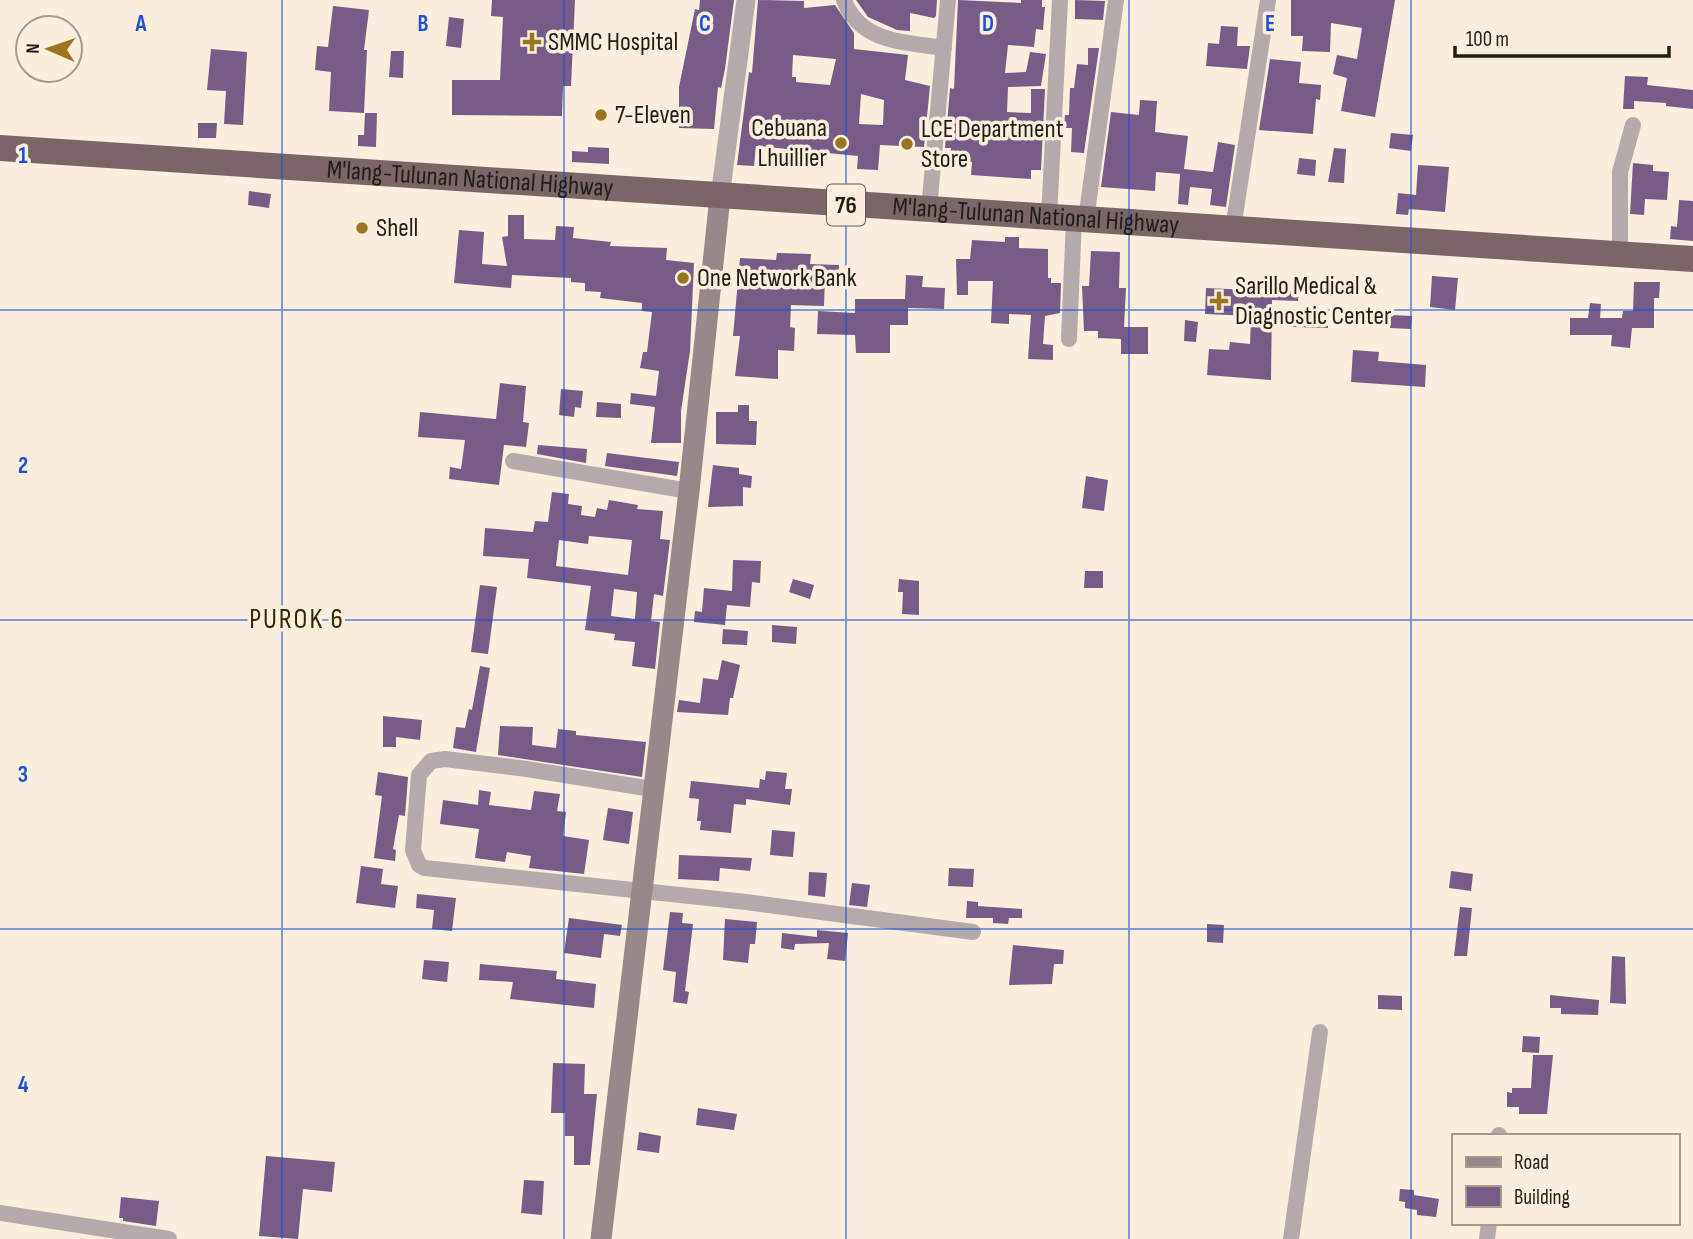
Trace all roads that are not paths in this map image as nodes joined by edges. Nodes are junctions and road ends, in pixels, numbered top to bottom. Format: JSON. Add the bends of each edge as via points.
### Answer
{"nodes":[{"id":1,"x":746,"y":0,"type":"edge"},
{"id":2,"x":844,"y":0,"type":"edge"},
{"id":3,"x":948,"y":0,"type":"edge"},
{"id":4,"x":1060,"y":0,"type":"edge"},
{"id":5,"x":1116,"y":0,"type":"edge"},
{"id":6,"x":1268,"y":0,"type":"edge"},
{"id":7,"x":944,"y":48,"type":"junction"},
{"id":8,"x":1633,"y":125,"type":"dead end"},
{"id":9,"x":0,"y":148,"type":"edge"},
{"id":10,"x":720,"y":197,"type":"junction"},
{"id":11,"x":929,"y":209,"type":"junction"},
{"id":12,"x":1070,"y":219,"type":"junction"},
{"id":13,"x":1233,"y":229,"type":"junction"},
{"id":14,"x":1620,"y":254,"type":"junction"},
{"id":15,"x":1693,"y":259,"type":"edge"},
{"id":16,"x":1069,"y":339,"type":"dead end"},
{"id":17,"x":513,"y":461,"type":"dead end"},
{"id":18,"x":689,"y":491,"type":"junction"},
{"id":19,"x":652,"y":789,"type":"junction"},
{"id":20,"x":640,"y":892,"type":"junction"},
{"id":21,"x":973,"y":932,"type":"dead end"},
{"id":22,"x":1320,"y":1032,"type":"dead end"},
{"id":23,"x":0,"y":1213,"type":"edge"},
{"id":24,"x":169,"y":1239,"type":"edge"},
{"id":25,"x":601,"y":1239,"type":"edge"},
{"id":26,"x":1291,"y":1239,"type":"edge"}],
"edges":[{"from":1,"to":10,"type":"street"},
{"from":2,"to":7,"type":"street","via":[[853,20],[871,33]]},
{"from":3,"to":7,"type":"street"},
{"from":4,"to":12,"type":"street"},
{"from":5,"to":12,"type":"street"},
{"from":6,"to":13,"type":"street"},
{"from":7,"to":11,"type":"street"},
{"from":8,"to":14,"type":"street","via":[[1620,172]]},
{"from":9,"to":10,"type":"highway","name":"M'lang-Tulunan National Highway","number":"76"},
{"from":10,"to":11,"type":"highway","name":"M'lang-Tulunan National Highway","number":"76"},
{"from":10,"to":18,"type":"main road"},
{"from":11,"to":12,"type":"highway","name":"M'lang-Tulunan National Highway","number":"76"},
{"from":12,"to":13,"type":"highway","name":"M'lang-Tulunan National Highway","number":"76"},
{"from":12,"to":16,"type":"street"},
{"from":13,"to":14,"type":"highway","name":"M'lang-Tulunan National Highway","number":"76"},
{"from":14,"to":15,"type":"highway","name":"M'lang-Tulunan National Highway","number":"76"},
{"from":17,"to":18,"type":"street"},
{"from":18,"to":19,"type":"main road"},
{"from":19,"to":20,"type":"main road"},
{"from":19,"to":20,"type":"street","via":[[445,759],[431,761],[419,775],[413,850],[419,865]]},
{"from":20,"to":21,"type":"street"},
{"from":20,"to":25,"type":"main road"},
{"from":22,"to":26,"type":"street"},
{"from":23,"to":24,"type":"street"}]}
